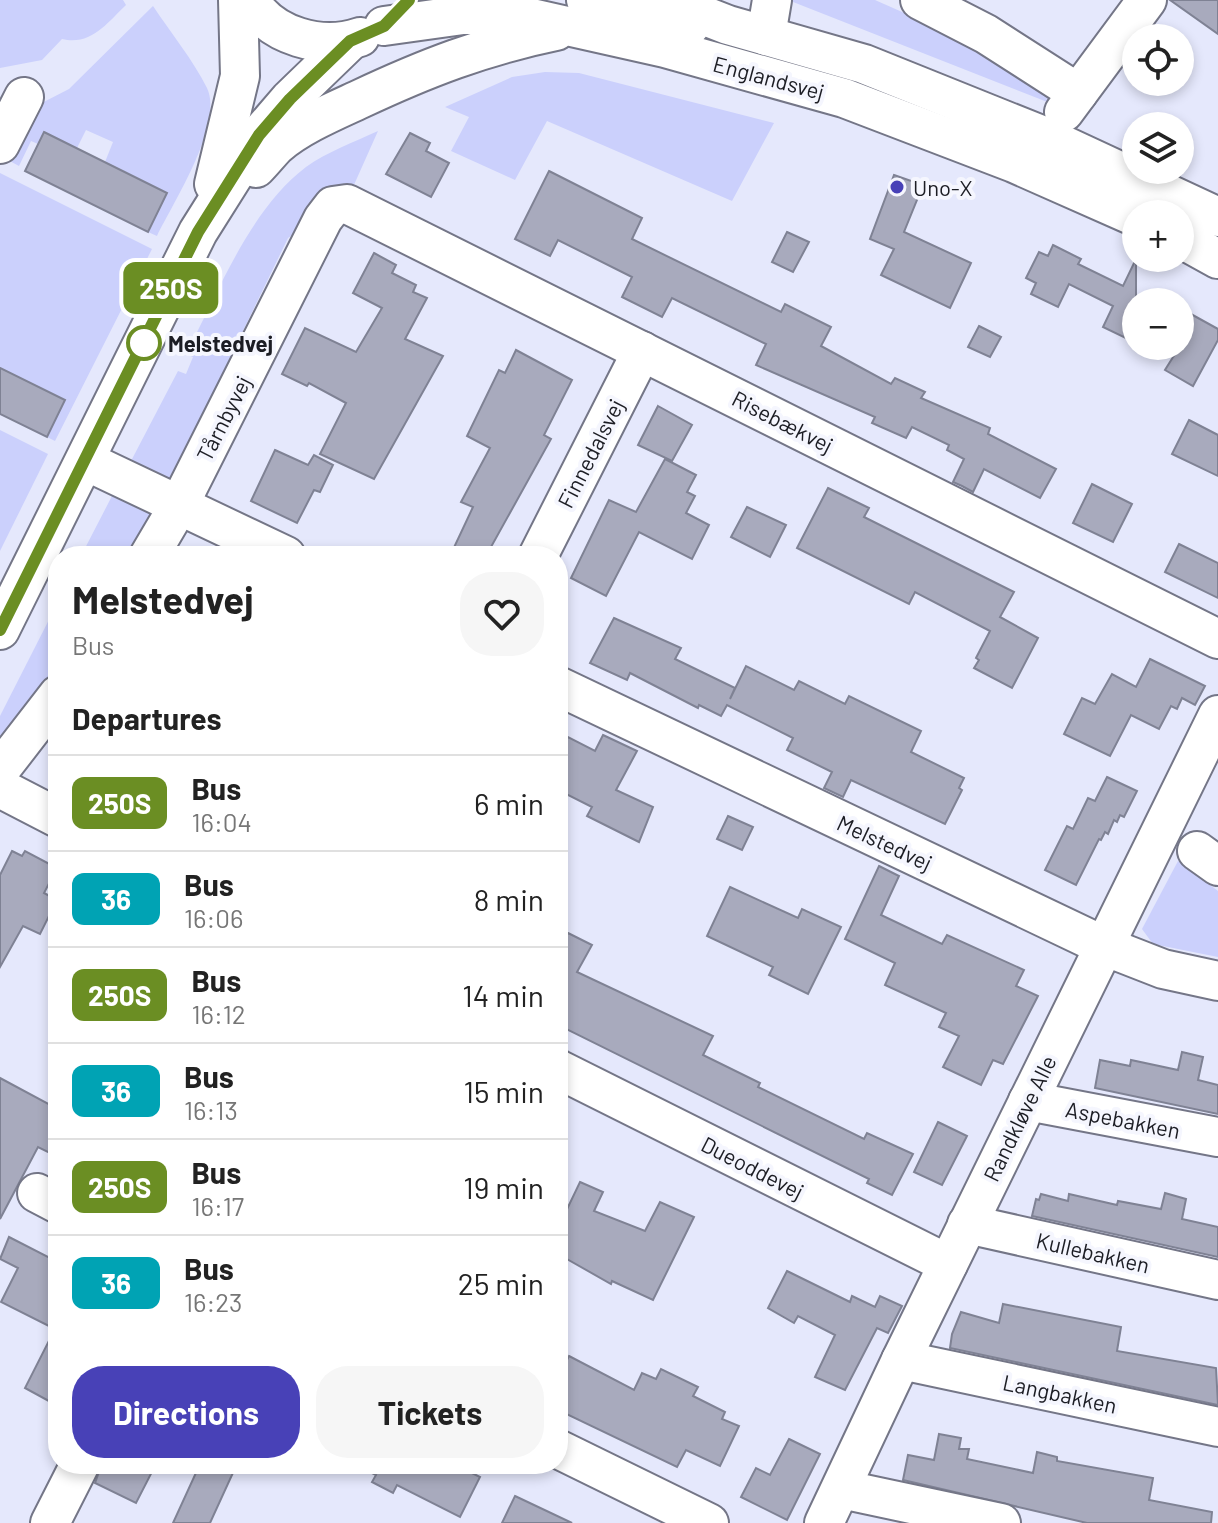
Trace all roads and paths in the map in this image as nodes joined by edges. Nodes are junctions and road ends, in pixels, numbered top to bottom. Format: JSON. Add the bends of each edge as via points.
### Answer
{"nodes":[{"id":1,"x":238,"y":0,"type":"edge"},
{"id":2,"x":250,"y":0,"type":"edge"},
{"id":3,"x":664,"y":0,"type":"edge"},
{"id":4,"x":920,"y":0,"type":"edge"},
{"id":5,"x":1147,"y":0,"type":"edge"},
{"id":6,"x":397,"y":13,"type":"edge"},
{"id":7,"x":582,"y":14,"type":"edge"},
{"id":8,"x":769,"y":18,"type":"edge"},
{"id":9,"x":728,"y":25,"type":"junction"},
{"id":10,"x":350,"y":41,"type":"junction"},
{"id":11,"x":1078,"y":93,"type":"junction"},
{"id":12,"x":24,"y":97,"type":"dead end"},
{"id":13,"x":1046,"y":137,"type":"junction"},
{"id":14,"x":0,"y":144,"type":"edge"},
{"id":15,"x":347,"y":204,"type":"joint"},
{"id":16,"x":1122,"y":211,"type":"edge"},
{"id":17,"x":1218,"y":217,"type":"edge"},
{"id":18,"x":198,"y":232,"type":"junction"},
{"id":19,"x":1194,"y":246,"type":"edge"},
{"id":20,"x":1218,"y":259,"type":"edge"},
{"id":21,"x":642,"y":351,"type":"junction"},
{"id":22,"x":86,"y":461,"type":"junction"},
{"id":23,"x":179,"y":505,"type":"junction"},
{"id":24,"x":155,"y":546,"type":"edge"},
{"id":25,"x":265,"y":546,"type":"edge"},
{"id":26,"x":543,"y":546,"type":"edge"},
{"id":27,"x":0,"y":630,"type":"edge"},
{"id":28,"x":1218,"y":639,"type":"edge"},
{"id":29,"x":568,"y":691,"type":"edge"},
{"id":30,"x":48,"y":708,"type":"edge"},
{"id":31,"x":1218,"y":715,"type":"edge"},
{"id":32,"x":0,"y":770,"type":"edge"},
{"id":33,"x":0,"y":788,"type":"edge"},
{"id":34,"x":48,"y":813,"type":"edge"},
{"id":35,"x":1104,"y":946,"type":"junction"},
{"id":36,"x":1218,"y":981,"type":"edge"},
{"id":37,"x":568,"y":1074,"type":"edge"},
{"id":38,"x":1028,"y":1101,"type":"junction"},
{"id":39,"x":1218,"y":1137,"type":"edge"},
{"id":40,"x":967,"y":1224,"type":"junction"},
{"id":41,"x":948,"y":1264,"type":"junction"},
{"id":42,"x":1218,"y":1280,"type":"edge"},
{"id":43,"x":901,"y":1360,"type":"junction"},
{"id":44,"x":1218,"y":1427,"type":"edge"},
{"id":45,"x":568,"y":1454,"type":"edge"},
{"id":46,"x":75,"y":1474,"type":"edge"},
{"id":47,"x":841,"y":1489,"type":"junction"},
{"id":48,"x":50,"y":1523,"type":"edge"},
{"id":49,"x":709,"y":1523,"type":"edge"},
{"id":50,"x":824,"y":1523,"type":"edge"},
{"id":51,"x":1001,"y":1523,"type":"edge"}],
"edges":[{"from":1,"to":18,"type":"street","via":[[240,76],[222,160]]},
{"from":2,"to":10,"type":"street","via":[[270,23],[294,36],[322,43]]},
{"from":3,"to":9,"type":"street","name":"Englandsvej"},
{"from":4,"to":11,"type":"street","via":[[986,34]]},
{"from":5,"to":11,"type":"street"},
{"from":6,"to":7,"type":"street","name":"Englandsvej"},
{"from":6,"to":10,"type":"street","name":"Englandsvej"},
{"from":7,"to":9,"type":"street","name":"Englandsvej","via":[[691,27]]},
{"from":7,"to":16,"type":"street","name":"Englandsvej","via":[[844,98]]},
{"from":7,"to":18,"type":"street","via":[[442,62],[333,111],[279,143]]},
{"from":8,"to":9,"type":"street","name":"Englandsvej"},
{"from":8,"to":13,"type":"street","name":"Englandsvej","via":[[864,64]]},
{"from":10,"to":18,"type":"street","via":[[259,135]]},
{"from":11,"to":13,"type":"street"},
{"from":12,"to":14,"type":"street"},
{"from":13,"to":17,"type":"street","name":"Englandsvej"},
{"from":15,"to":21,"type":"street","name":"Risebækvej"},
{"from":15,"to":23,"type":"street","name":"Tårnbyvej","via":[[333,206],[323,219]]},
{"from":18,"to":22,"type":"street"},
{"from":19,"to":20,"type":"street"},
{"from":21,"to":26,"type":"street","name":"Finnedalsvej"},
{"from":21,"to":28,"type":"street","name":"Risebækvej"},
{"from":22,"to":23,"type":"street"},
{"from":22,"to":27,"type":"street"},
{"from":23,"to":24,"type":"street","name":"Tårnbyvej"},
{"from":23,"to":25,"type":"street"},
{"from":29,"to":35,"type":"street","name":"Melstedvej"},
{"from":30,"to":32,"type":"street"},
{"from":31,"to":35,"type":"street","name":"Randkløve Alle"},
{"from":33,"to":34,"type":"street"},
{"from":35,"to":36,"type":"street","name":"Melstedvej","via":[[1163,969]]},
{"from":35,"to":38,"type":"street","name":"Randkløve Alle"},
{"from":37,"to":41,"type":"street","name":"Dueoddevej"},
{"from":38,"to":39,"type":"street","name":"Aspebakken"},
{"from":38,"to":40,"type":"street","name":"Randkløve Alle"},
{"from":40,"to":41,"type":"street","name":"Randkløve Alle"},
{"from":40,"to":42,"type":"street","name":"Kullebakken"},
{"from":41,"to":43,"type":"street","name":"Randkløve Alle"},
{"from":43,"to":44,"type":"street","name":"Langbakken"},
{"from":43,"to":47,"type":"street","name":"Randkløve Alle"},
{"from":45,"to":49,"type":"street"},
{"from":46,"to":48,"type":"street"},
{"from":47,"to":50,"type":"street","name":"Randkløve Alle"},
{"from":47,"to":51,"type":"street"}]}
